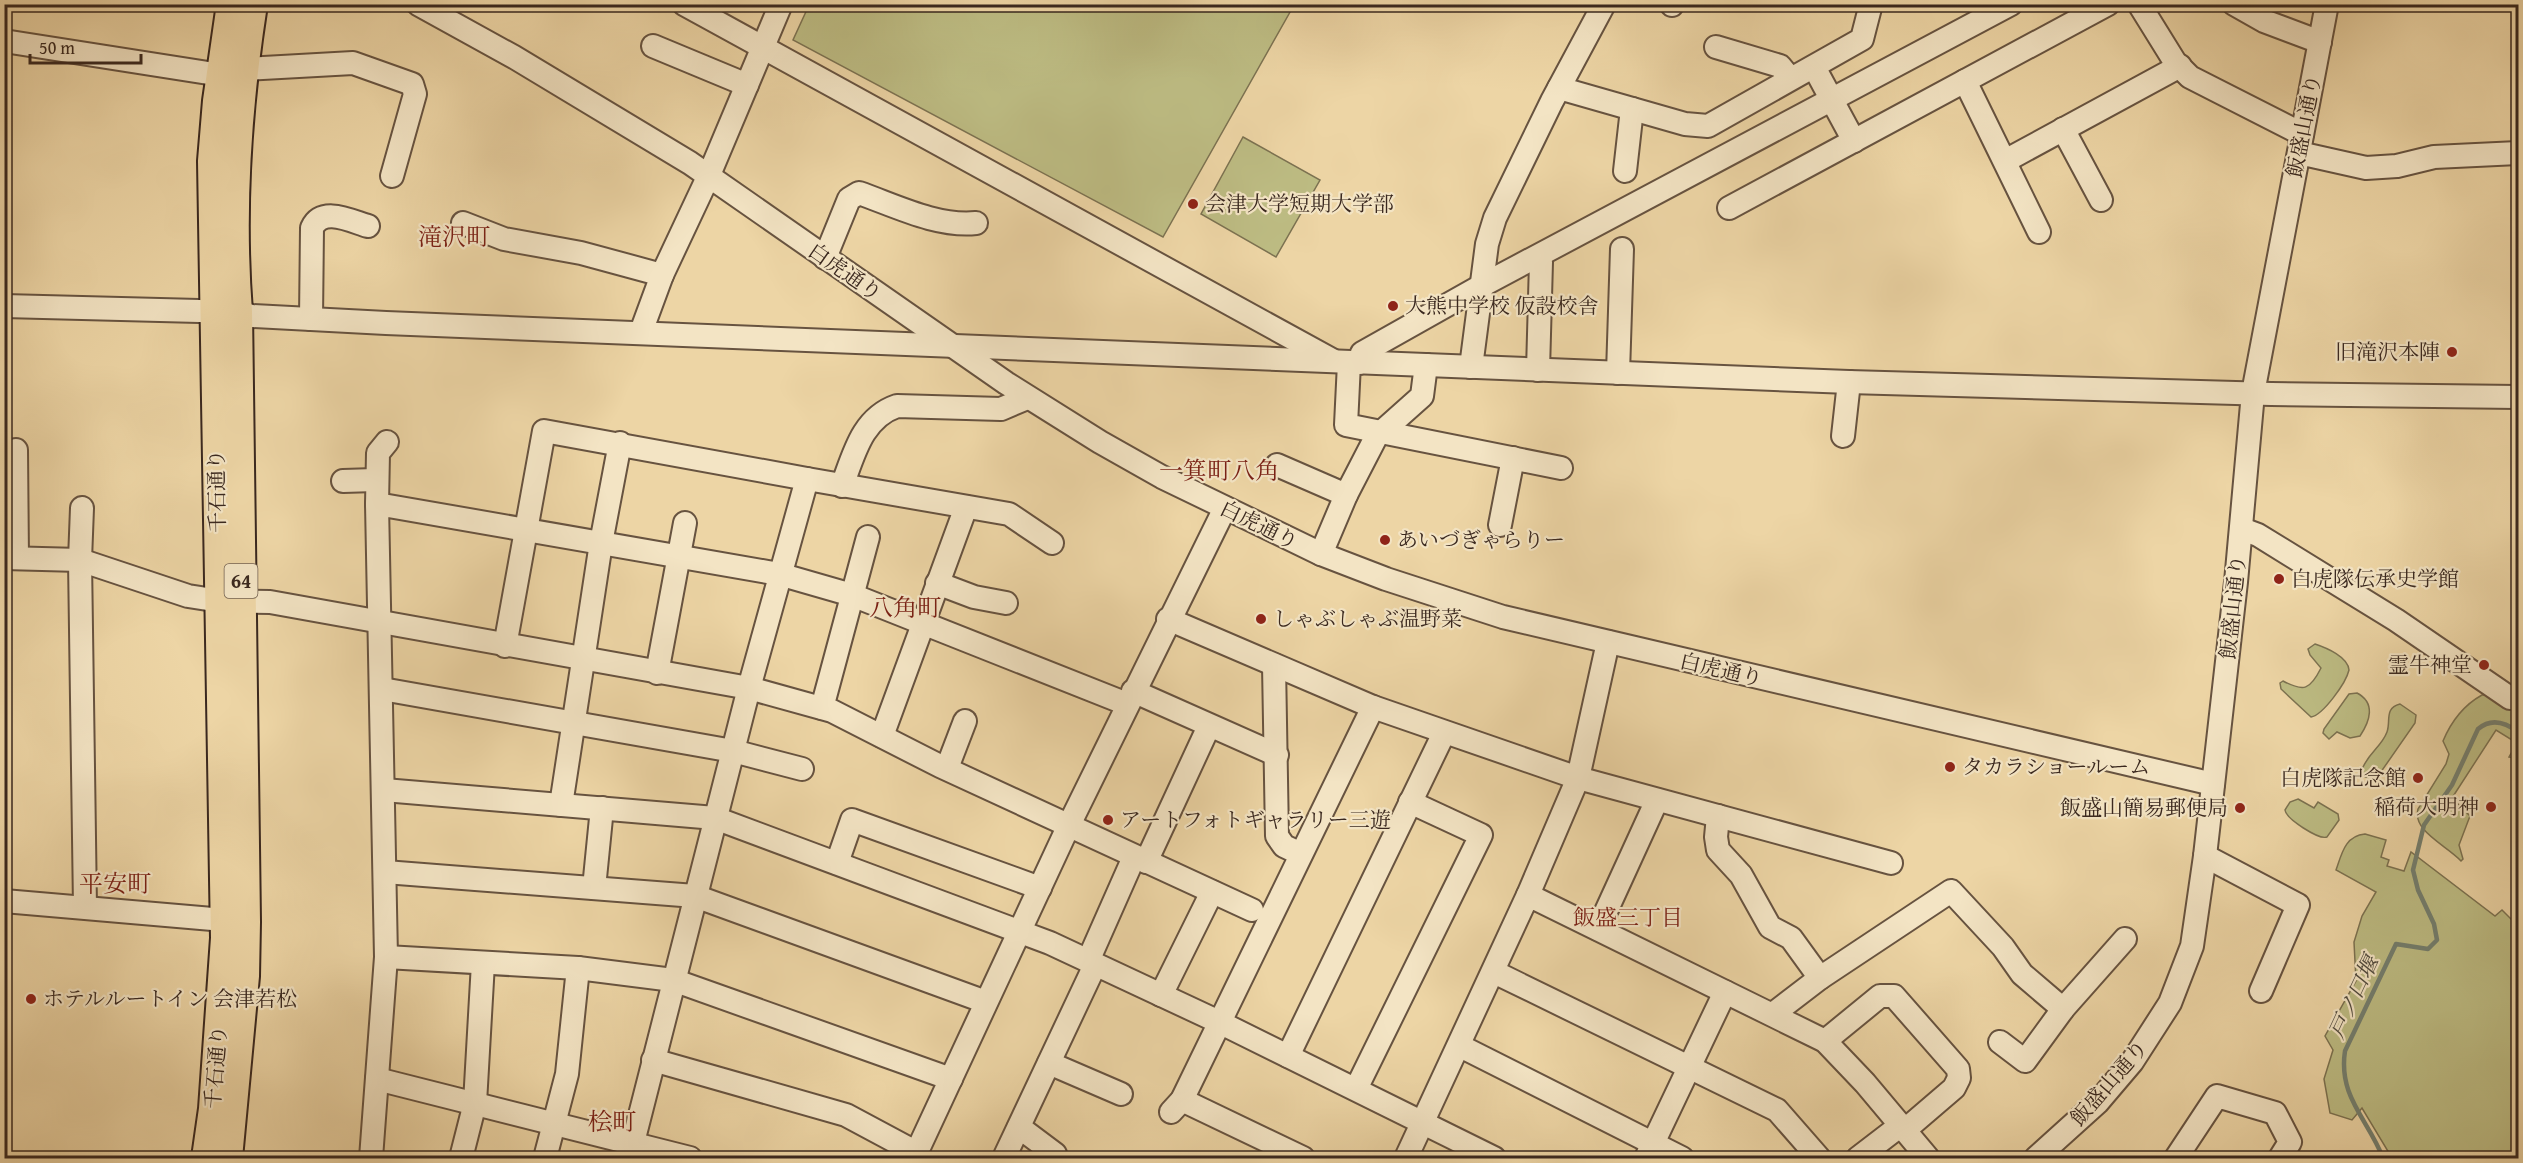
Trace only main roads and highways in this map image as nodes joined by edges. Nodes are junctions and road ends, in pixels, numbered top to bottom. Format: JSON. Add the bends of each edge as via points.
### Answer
{"nodes":[{"id":1,"x":231,"y":4,"type":"edge"},
{"id":2,"x":253,"y":4,"type":"edge"},
{"id":3,"x":232,"y":72,"type":"junction"},
{"id":4,"x":231,"y":601,"type":"junction"},
{"id":5,"x":206,"y":1158,"type":"edge"},
{"id":6,"x":228,"y":1158,"type":"edge"}],
"edges":[{"from":1,"to":3,"type":"main road","name":"千石通り","number":"64"},
{"from":2,"to":3,"type":"main road","name":"千石通り","number":"64"},
{"from":3,"to":4,"type":"main road","name":"千石通り","number":"64","via":[[237,131],[234,235],[226,312]]},
{"from":4,"to":5,"type":"main road","name":"千石通り","number":"64","via":[[219,702],[224,920],[220,1022]]},
{"from":4,"to":6,"type":"main road","name":"千石通り","number":"64","via":[[246,922]]}]}
